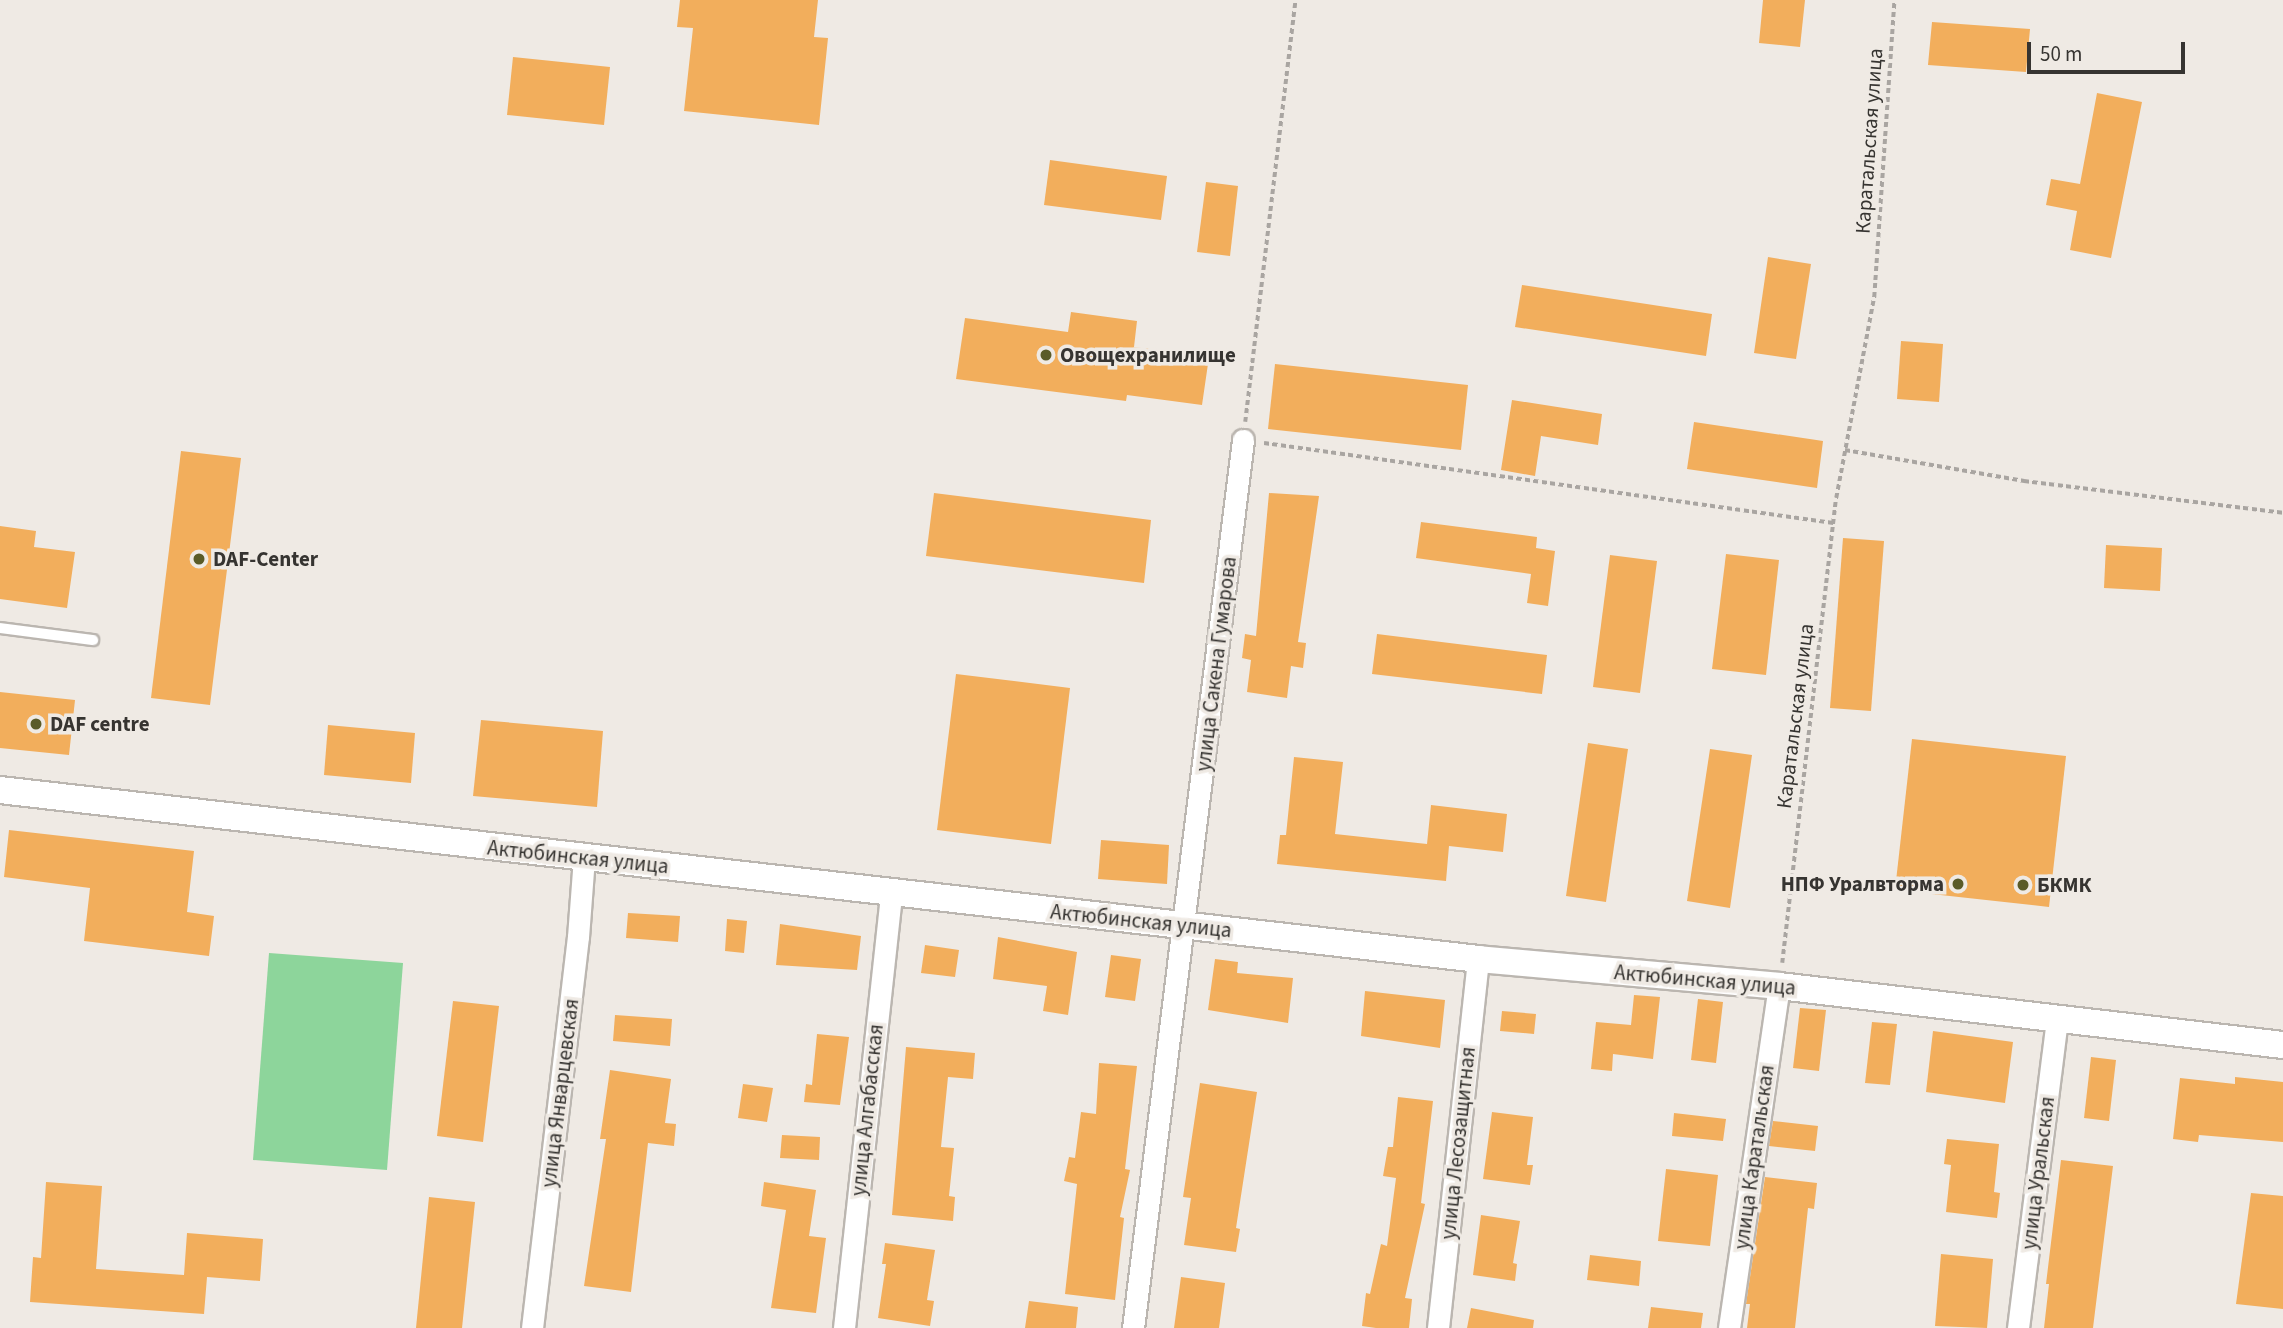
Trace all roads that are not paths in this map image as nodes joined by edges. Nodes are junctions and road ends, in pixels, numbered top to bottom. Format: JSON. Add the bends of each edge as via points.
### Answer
{"nodes":[{"id":1,"x":1243,"y":440,"type":"road end"},
{"id":2,"x":0,"y":628,"type":"edge"},
{"id":3,"x":93,"y":640,"type":"dead end"},
{"id":4,"x":0,"y":790,"type":"edge"},
{"id":5,"x":584,"y":858,"type":"junction"},
{"id":6,"x":891,"y":892,"type":"junction"},
{"id":7,"x":1184,"y":925,"type":"junction"},
{"id":8,"x":1478,"y":959,"type":"junction"},
{"id":9,"x":1779,"y":986,"type":"junction"},
{"id":10,"x":2057,"y":1019,"type":"junction"},
{"id":11,"x":2283,"y":1045,"type":"edge"},
{"id":12,"x":532,"y":1328,"type":"edge"},
{"id":13,"x":844,"y":1328,"type":"edge"},
{"id":14,"x":1133,"y":1328,"type":"edge"},
{"id":15,"x":1438,"y":1328,"type":"edge"},
{"id":16,"x":1729,"y":1328,"type":"edge"},
{"id":17,"x":2018,"y":1328,"type":"edge"}],
"edges":[{"from":1,"to":7,"type":"street","name":"улица Сакена Гумарова"},
{"from":2,"to":3,"type":"lane"},
{"from":4,"to":5,"type":"street","name":"Актюбинская улица"},
{"from":5,"to":6,"type":"street","name":"Актюбинская улица"},
{"from":5,"to":12,"type":"street","name":"улица Январцевская"},
{"from":6,"to":7,"type":"street","name":"Актюбинская улица"},
{"from":6,"to":13,"type":"street","name":"улица Алгабасская"},
{"from":7,"to":8,"type":"street","name":"Актюбинская улица"},
{"from":7,"to":14,"type":"street","name":"улица Сакена Гумарова"},
{"from":8,"to":9,"type":"street","name":"Актюбинская улица"},
{"from":8,"to":15,"type":"street","name":"улица Лесозащитная"},
{"from":9,"to":10,"type":"street","name":"Актюбинская улица"},
{"from":9,"to":16,"type":"street","name":"улица Каратальская"},
{"from":10,"to":11,"type":"street","name":"Актюбинская улица"},
{"from":10,"to":17,"type":"street","name":"улица Уральская"}]}
